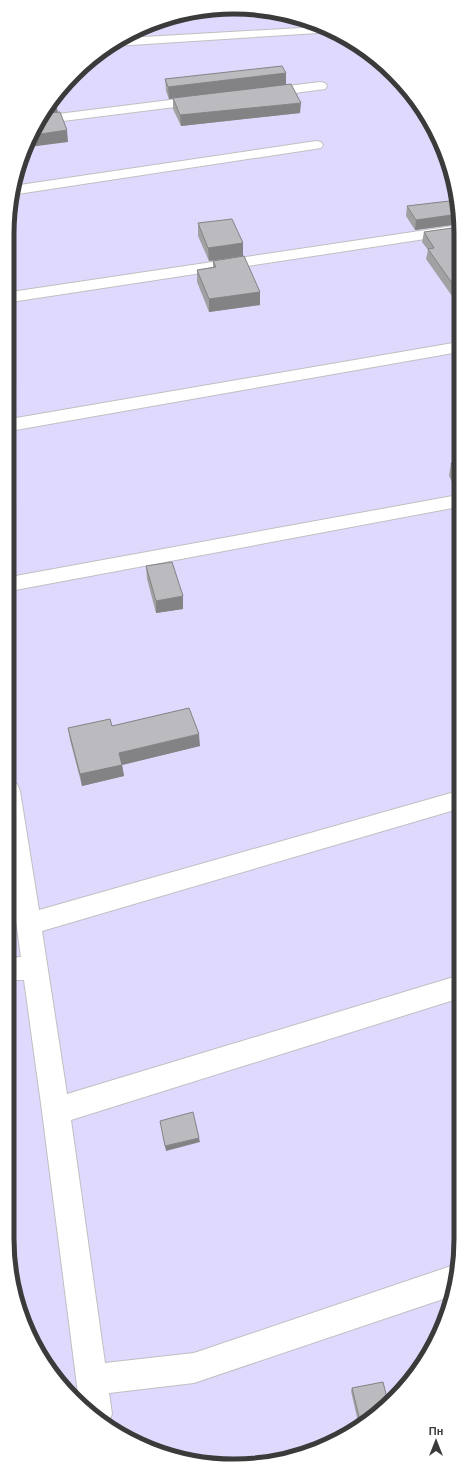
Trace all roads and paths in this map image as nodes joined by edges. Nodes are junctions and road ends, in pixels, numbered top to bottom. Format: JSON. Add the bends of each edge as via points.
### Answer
{"nodes":[{"id":1,"x":317,"y":31,"type":"edge"},
{"id":2,"x":128,"y":41,"type":"edge"},
{"id":3,"x":320,"y":86,"type":"dead end"},
{"id":4,"x":250,"y":94,"type":"edge"},
{"id":5,"x":211,"y":99,"type":"edge"},
{"id":6,"x":46,"y":119,"type":"edge"},
{"id":7,"x":316,"y":145,"type":"dead end"},
{"id":8,"x":18,"y":190,"type":"edge"},
{"id":9,"x":454,"y":231,"type":"edge"},
{"id":10,"x":14,"y":297,"type":"edge"},
{"id":11,"x":454,"y":348,"type":"edge"},
{"id":12,"x":14,"y":424,"type":"edge"},
{"id":13,"x":454,"y":502,"type":"edge"},
{"id":14,"x":14,"y":583,"type":"edge"},
{"id":15,"x":454,"y":801,"type":"edge"},
{"id":16,"x":14,"y":824,"type":"edge"},
{"id":17,"x":29,"y":924,"type":"junction"},
{"id":18,"x":14,"y":968,"type":"edge"},
{"id":19,"x":35,"y":968,"type":"junction"},
{"id":20,"x":454,"y":988,"type":"edge"},
{"id":21,"x":56,"y":1111,"type":"junction"},
{"id":22,"x":450,"y":1282,"type":"edge"},
{"id":23,"x":92,"y":1380,"type":"junction"},
{"id":24,"x":96,"y":1410,"type":"edge"}],
"edges":[{"from":1,"to":2,"type":"street"},
{"from":3,"to":4,"type":"street"},
{"from":5,"to":6,"type":"street"},
{"from":7,"to":8,"type":"street"},
{"from":9,"to":10,"type":"street"},
{"from":11,"to":12,"type":"street"},
{"from":13,"to":14,"type":"street"},
{"from":15,"to":17,"type":"street"},
{"from":16,"to":17,"type":"street"},
{"from":17,"to":19,"type":"street"},
{"from":18,"to":19,"type":"street"},
{"from":19,"to":21,"type":"street"},
{"from":20,"to":21,"type":"street"},
{"from":21,"to":23,"type":"street"},
{"from":22,"to":23,"type":"street","via":[[194,1368]]},
{"from":23,"to":24,"type":"street"}]}
